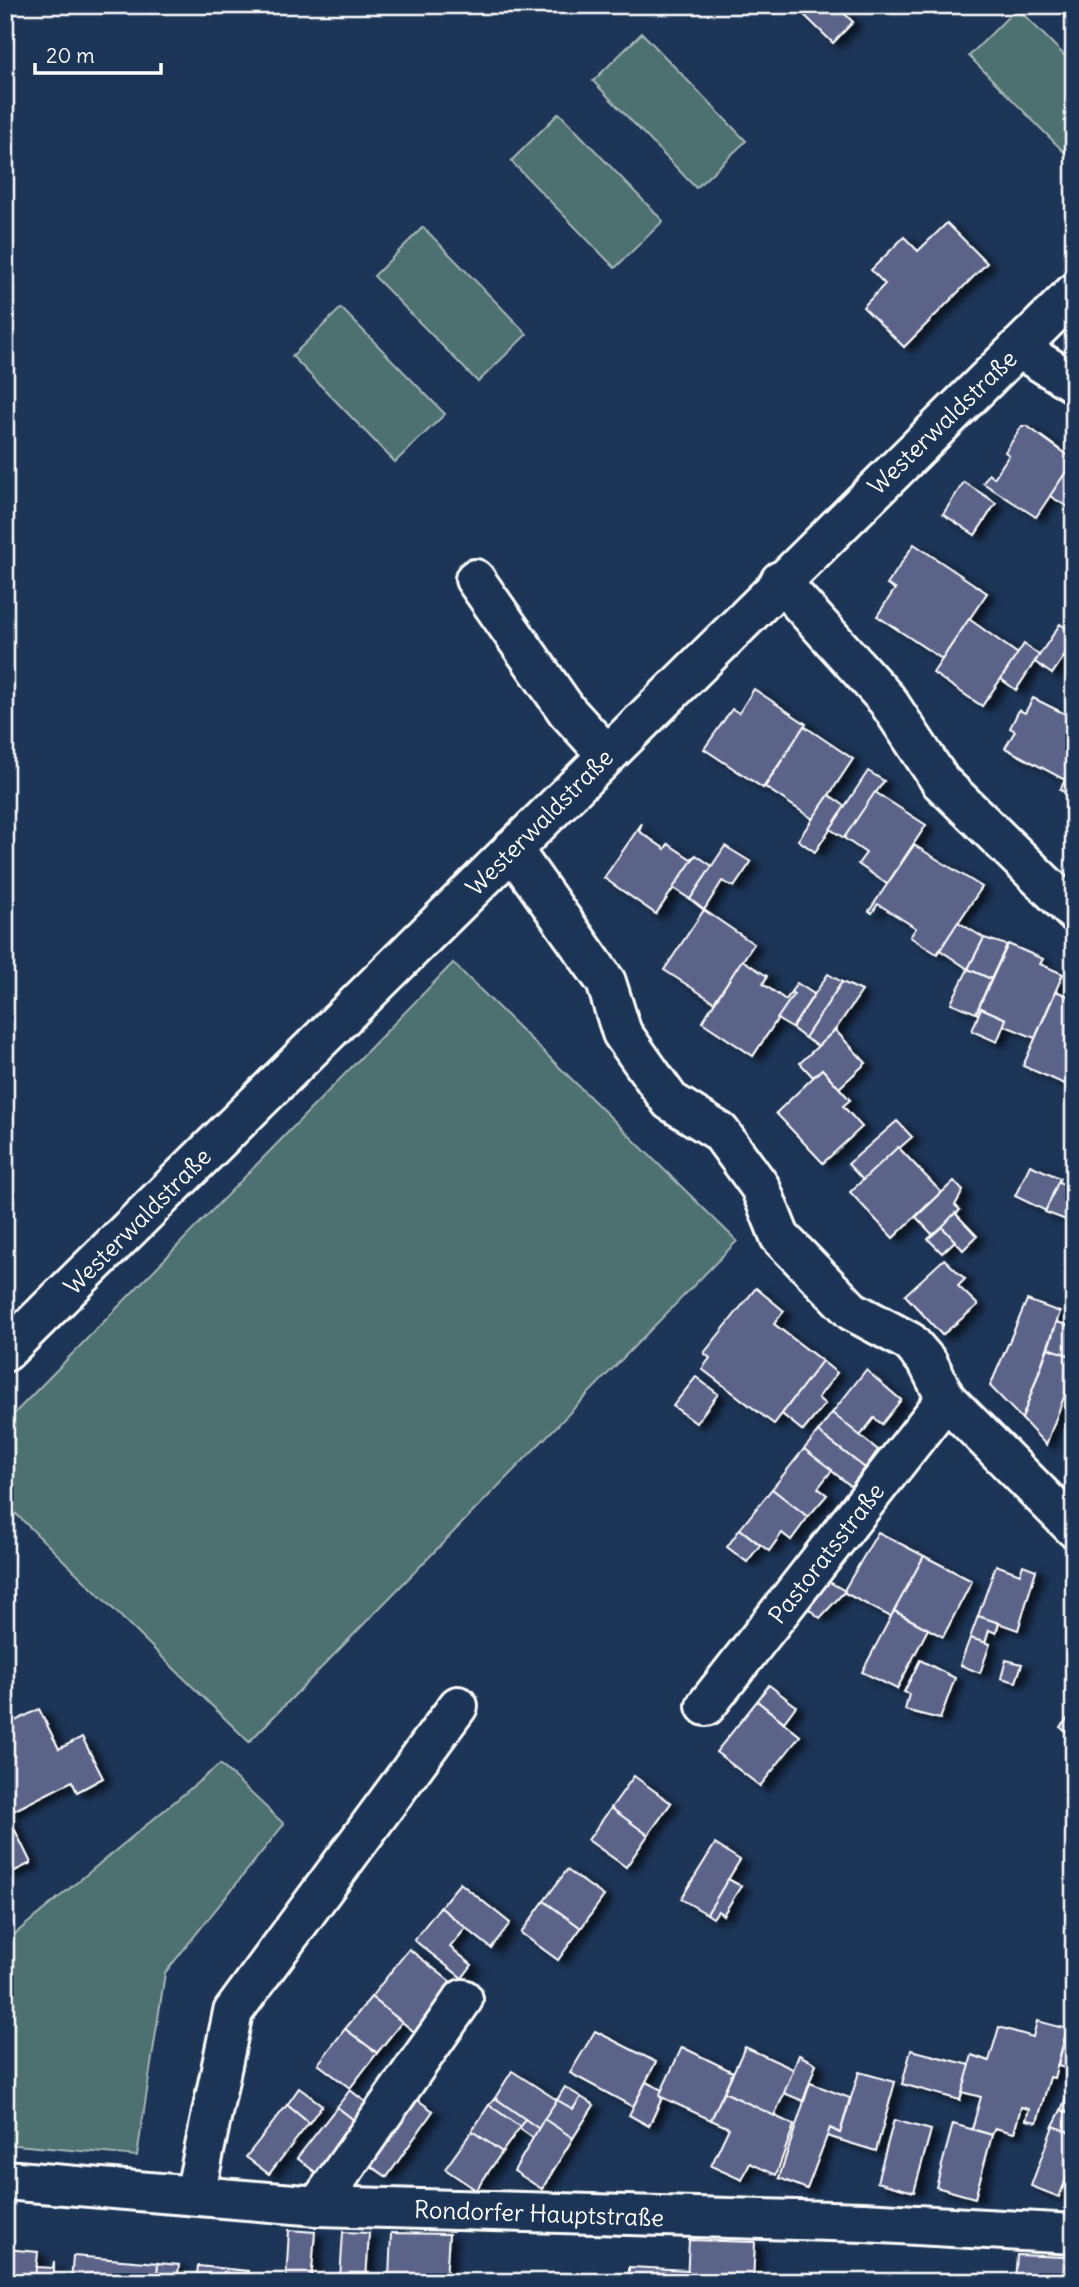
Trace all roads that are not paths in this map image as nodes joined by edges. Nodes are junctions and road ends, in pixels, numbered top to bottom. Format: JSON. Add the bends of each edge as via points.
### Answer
{"nodes":[{"id":1,"x":1074,"y":293,"type":"edge"},
{"id":2,"x":1018,"y":348,"type":"junction"},
{"id":3,"x":1074,"y":383,"type":"edge"},
{"id":4,"x":475,"y":579,"type":"dead end"},
{"id":5,"x":780,"y":581,"type":"junction"},
{"id":6,"x":607,"y":755,"type":"junction"},
{"id":7,"x":513,"y":849,"type":"junction"},
{"id":8,"x":1074,"y":912,"type":"edge"},
{"id":9,"x":5,"y":1352,"type":"edge"},
{"id":10,"x":946,"y":1399,"type":"junction"},
{"id":11,"x":1074,"y":1528,"type":"edge"},
{"id":12,"x":458,"y":1706,"type":"dead end"},
{"id":13,"x":706,"y":1706,"type":"dead end"},
{"id":14,"x":463,"y":1999,"type":"dead end"},
{"id":15,"x":5,"y":2180,"type":"edge"},
{"id":16,"x":195,"y":2195,"type":"junction"},
{"id":17,"x":318,"y":2206,"type":"junction"},
{"id":18,"x":1074,"y":2234,"type":"edge"}],
"edges":[{"from":1,"to":2,"type":"street","name":"Westerwaldstraße"},
{"from":2,"to":3,"type":"street"},
{"from":2,"to":5,"type":"street","name":"Westerwaldstraße"},
{"from":4,"to":6,"type":"street","via":[[567,711]]},
{"from":5,"to":6,"type":"street","name":"Westerwaldstraße"},
{"from":5,"to":8,"type":"street","via":[[887,700],[941,782]]},
{"from":6,"to":7,"type":"street","name":"Westerwaldstraße"},
{"from":7,"to":9,"type":"street","name":"Westerwaldstraße"},
{"from":7,"to":10,"type":"street","via":[[606,982],[622,1033],[670,1101],[720,1132],[760,1187],[780,1237],[852,1311],[910,1342],[928,1363]]},
{"from":10,"to":11,"type":"street"},
{"from":10,"to":13,"type":"street","name":"Pastoratsstraße"},
{"from":12,"to":16,"type":"street","via":[[233,2012]]},
{"from":14,"to":17,"type":"street"},
{"from":15,"to":16,"type":"street","name":"Rondorfer Hauptstraße"},
{"from":16,"to":17,"type":"street","name":"Rondorfer Hauptstraße"},
{"from":17,"to":18,"type":"street","name":"Rondorfer Hauptstraße","via":[[864,2222]]}]}
